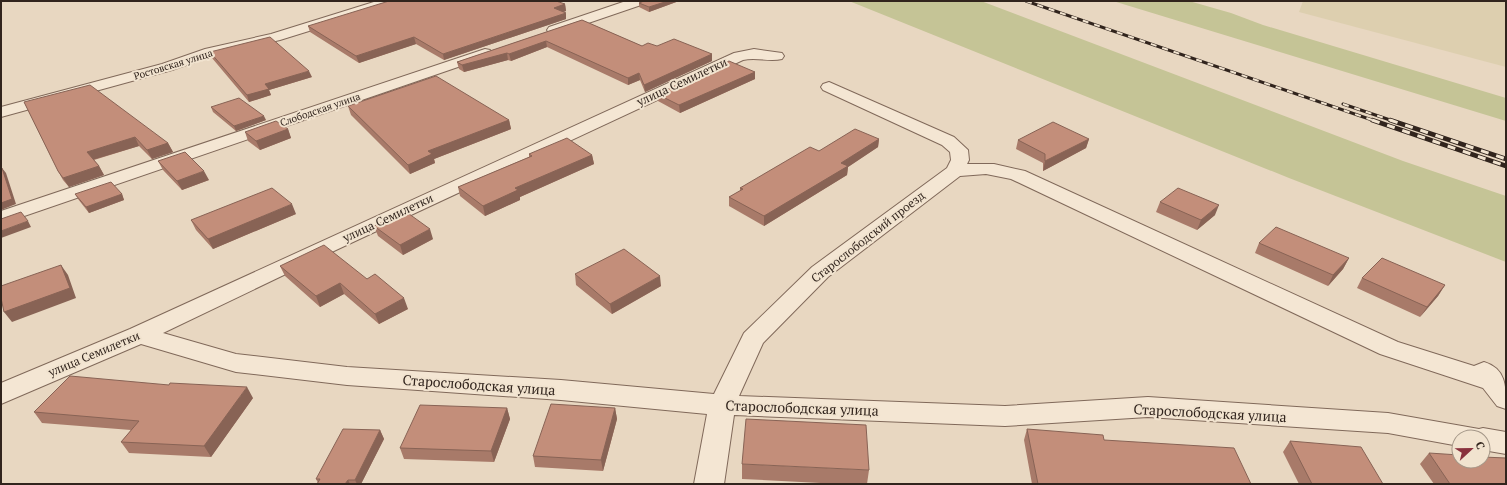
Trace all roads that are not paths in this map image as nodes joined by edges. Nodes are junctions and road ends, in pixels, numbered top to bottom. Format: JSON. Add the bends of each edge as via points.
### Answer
{"nodes":[{"id":1,"x":391,"y":1,"type":"edge"},
{"id":2,"x":639,"y":1,"type":"edge"},
{"id":3,"x":542,"y":34,"type":"edge"},
{"id":4,"x":496,"y":49,"type":"edge"},
{"id":5,"x":777,"y":56,"type":"dead end"},
{"id":6,"x":829,"y":87,"type":"dead end"},
{"id":7,"x":1,"y":112,"type":"edge"},
{"id":8,"x":954,"y":171,"type":"junction"},
{"id":9,"x":1,"y":218,"type":"edge"},
{"id":10,"x":139,"y":335,"type":"junction"},
{"id":11,"x":1493,"y":382,"type":"edge"},
{"id":12,"x":1,"y":394,"type":"edge"},
{"id":13,"x":722,"y":406,"type":"junction"},
{"id":14,"x":1451,"y":434,"type":"edge"},
{"id":15,"x":1491,"y":440,"type":"edge"},
{"id":16,"x":1506,"y":443,"type":"edge"},
{"id":17,"x":709,"y":484,"type":"edge"}],
"edges":[{"from":1,"to":7,"type":"street","name":"Ростовская улица","via":[[275,37],[210,52],[167,68]]},
{"from":2,"to":3,"type":"street"},
{"from":4,"to":9,"type":"street","name":"Слободская улица"},
{"from":5,"to":10,"type":"street","name":"улица Семилетки","via":[[754,53],[739,56]]},
{"from":6,"to":8,"type":"street","via":[[948,141],[959,150],[960,160]]},
{"from":8,"to":11,"type":"street","via":[[974,167],[995,168],[1018,175],[1389,348]]},
{"from":8,"to":13,"type":"street","name":"Старослободский проезд","via":[[820,272],[753,339]]},
{"from":10,"to":12,"type":"street","name":"улица Семилетки"},
{"from":10,"to":13,"type":"street","name":"Старослободская улица","via":[[236,363],[347,376],[561,390]]},
{"from":13,"to":14,"type":"street","name":"Старослободская улица","via":[[1005,416],[1148,407],[1388,423]]},
{"from":13,"to":17,"type":"street","name":"Старослободский проезд"},
{"from":15,"to":16,"type":"street"}]}
